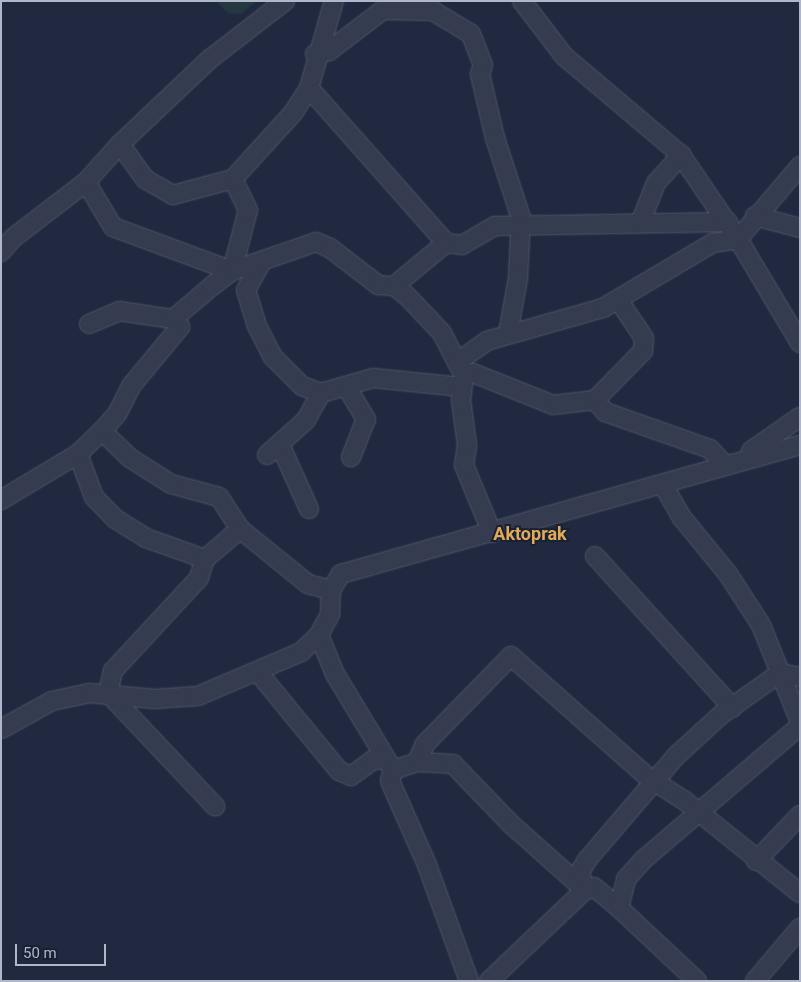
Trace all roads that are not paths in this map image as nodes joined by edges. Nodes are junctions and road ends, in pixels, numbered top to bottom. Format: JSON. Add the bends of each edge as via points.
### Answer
{"nodes":[{"id":1,"x":285,"y":1,"type":"edge"},
{"id":2,"x":334,"y":1,"type":"edge"},
{"id":3,"x":522,"y":1,"type":"edge"},
{"id":4,"x":315,"y":54,"type":"junction"},
{"id":5,"x":309,"y":88,"type":"junction"},
{"id":6,"x":120,"y":144,"type":"junction"},
{"id":7,"x":681,"y":155,"type":"junction"},
{"id":8,"x":800,"y":166,"type":"edge"},
{"id":9,"x":233,"y":179,"type":"junction"},
{"id":10,"x":86,"y":182,"type":"junction"},
{"id":11,"x":755,"y":216,"type":"junction"},
{"id":12,"x":641,"y":221,"type":"junction"},
{"id":13,"x":728,"y":222,"type":"junction"},
{"id":14,"x":520,"y":225,"type":"junction"},
{"id":15,"x":800,"y":228,"type":"edge"},
{"id":16,"x":738,"y":239,"type":"junction"},
{"id":17,"x":446,"y":243,"type":"junction"},
{"id":18,"x":1,"y":252,"type":"edge"},
{"id":19,"x":261,"y":263,"type":"junction"},
{"id":20,"x":232,"y":270,"type":"junction"},
{"id":21,"x":394,"y":286,"type":"junction"},
{"id":22,"x":619,"y":301,"type":"junction"},
{"id":23,"x":173,"y":319,"type":"junction"},
{"id":24,"x":89,"y":324,"type":"dead end"},
{"id":25,"x":508,"y":334,"type":"junction"},
{"id":26,"x":800,"y":343,"type":"edge"},
{"id":27,"x":461,"y":375,"type":"junction"},
{"id":28,"x":346,"y":386,"type":"junction"},
{"id":29,"x":322,"y":393,"type":"junction"},
{"id":30,"x":595,"y":400,"type":"junction"},
{"id":31,"x":800,"y":418,"type":"edge"},
{"id":32,"x":102,"y":431,"type":"junction"},
{"id":33,"x":800,"y":445,"type":"edge"},
{"id":34,"x":78,"y":454,"type":"junction"},
{"id":35,"x":351,"y":457,"type":"dead end"},
{"id":36,"x":728,"y":463,"type":"junction"},
{"id":37,"x":663,"y":485,"type":"junction"},
{"id":38,"x":1,"y":500,"type":"edge"},
{"id":39,"x":309,"y":509,"type":"dead end"},
{"id":40,"x":240,"y":529,"type":"junction"},
{"id":41,"x":492,"y":533,"type":"junction"},
{"id":42,"x":595,"y":556,"type":"dead end"},
{"id":43,"x":205,"y":559,"type":"junction"},
{"id":44,"x":332,"y":590,"type":"junction"},
{"id":45,"x":319,"y":635,"type":"junction"},
{"id":46,"x":257,"y":672,"type":"junction"},
{"id":47,"x":780,"y":673,"type":"junction"},
{"id":48,"x":800,"y":677,"type":"edge"},
{"id":49,"x":108,"y":693,"type":"junction"},
{"id":50,"x":733,"y":708,"type":"junction"},
{"id":51,"x":800,"y":724,"type":"edge"},
{"id":52,"x":1,"y":729,"type":"edge"},
{"id":53,"x":417,"y":762,"type":"junction"},
{"id":54,"x":389,"y":764,"type":"junction"},
{"id":55,"x":653,"y":780,"type":"junction"},
{"id":56,"x":215,"y":806,"type":"dead end"},
{"id":57,"x":701,"y":814,"type":"junction"},
{"id":58,"x":800,"y":815,"type":"edge"},
{"id":59,"x":756,"y":861,"type":"junction"},
{"id":60,"x":585,"y":890,"type":"junction"},
{"id":61,"x":800,"y":893,"type":"edge"},
{"id":62,"x":619,"y":908,"type":"junction"},
{"id":63,"x":800,"y":928,"type":"edge"},
{"id":64,"x":469,"y":981,"type":"edge"},
{"id":65,"x":489,"y":981,"type":"edge"},
{"id":66,"x":696,"y":981,"type":"edge"},
{"id":67,"x":755,"y":981,"type":"edge"}],
"edges":[{"from":1,"to":6,"type":"street","via":[[210,59]]},
{"from":2,"to":4,"type":"street"},
{"from":3,"to":7,"type":"street","via":[[564,56]]},
{"from":4,"to":5,"type":"street"},
{"from":4,"to":14,"type":"street","via":[[329,51],[383,10],[433,11],[471,34],[483,65],[480,74],[495,138],[516,199]]},
{"from":5,"to":9,"type":"street","via":[[293,112]]},
{"from":5,"to":17,"type":"street"},
{"from":6,"to":9,"type":"street","via":[[146,179],[173,195]]},
{"from":6,"to":10,"type":"street"},
{"from":7,"to":12,"type":"street","via":[[656,183]]},
{"from":7,"to":13,"type":"street"},
{"from":8,"to":11,"type":"street"},
{"from":9,"to":20,"type":"street","via":[[248,210]]},
{"from":10,"to":18,"type":"street"},
{"from":10,"to":20,"type":"street","via":[[114,227]]},
{"from":11,"to":15,"type":"street"},
{"from":11,"to":16,"type":"street"},
{"from":12,"to":13,"type":"street"},
{"from":12,"to":14,"type":"street"},
{"from":13,"to":16,"type":"street"},
{"from":14,"to":17,"type":"street","via":[[495,226],[462,244]]},
{"from":14,"to":25,"type":"street","via":[[518,278]]},
{"from":16,"to":22,"type":"street","via":[[713,243]]},
{"from":16,"to":26,"type":"street"},
{"from":17,"to":21,"type":"street"},
{"from":19,"to":20,"type":"street"},
{"from":19,"to":21,"type":"street","via":[[316,242],[330,248],[378,285]]},
{"from":19,"to":29,"type":"street","via":[[246,290],[257,326],[282,368],[302,386]]},
{"from":20,"to":23,"type":"street"},
{"from":21,"to":27,"type":"street","via":[[442,333]]},
{"from":22,"to":25,"type":"street","via":[[561,323]]},
{"from":22,"to":30,"type":"street","via":[[644,338],[643,351]]},
{"from":23,"to":24,"type":"street","via":[[119,311]]},
{"from":23,"to":32,"type":"street","via":[[180,327],[131,386],[117,414]]},
{"from":25,"to":27,"type":"street","via":[[487,341]]},
{"from":27,"to":28,"type":"street","via":[[373,378]]},
{"from":27,"to":30,"type":"street","via":[[473,373],[553,405]]},
{"from":27,"to":41,"type":"street","via":[[468,445],[464,465]]},
{"from":28,"to":29,"type":"street"},
{"from":28,"to":35,"type":"street","via":[[366,419]]},
{"from":29,"to":39,"type":"street","via":[[306,420],[274,451]]},
{"from":30,"to":36,"type":"street","via":[[605,412],[710,448]]},
{"from":31,"to":36,"type":"street","via":[[780,435]]},
{"from":32,"to":34,"type":"street"},
{"from":32,"to":40,"type":"street","via":[[130,458],[171,484],[219,497]]},
{"from":33,"to":36,"type":"street"},
{"from":34,"to":38,"type":"street"},
{"from":34,"to":43,"type":"street","via":[[94,497],[114,518],[146,538]]},
{"from":36,"to":37,"type":"street"},
{"from":37,"to":41,"type":"street"},
{"from":37,"to":47,"type":"street","via":[[682,519],[761,625]]},
{"from":40,"to":43,"type":"street"},
{"from":40,"to":44,"type":"street","via":[[308,584]]},
{"from":41,"to":44,"type":"street","via":[[341,574]]},
{"from":42,"to":50,"type":"street"},
{"from":43,"to":49,"type":"street","via":[[199,578],[113,671]]},
{"from":44,"to":45,"type":"street","via":[[330,614]]},
{"from":45,"to":46,"type":"street","via":[[301,652]]},
{"from":45,"to":54,"type":"street","via":[[335,674]]},
{"from":46,"to":49,"type":"street","via":[[198,696],[156,699]]},
{"from":46,"to":54,"type":"street","via":[[339,771],[351,776],[373,760]]},
{"from":47,"to":48,"type":"street"},
{"from":47,"to":50,"type":"street"},
{"from":47,"to":51,"type":"street"},
{"from":49,"to":52,"type":"street","via":[[52,701]]},
{"from":49,"to":56,"type":"street"},
{"from":50,"to":55,"type":"street"},
{"from":51,"to":57,"type":"street"},
{"from":53,"to":54,"type":"street"},
{"from":53,"to":55,"type":"street","via":[[425,744],[511,656]]},
{"from":53,"to":60,"type":"street","via":[[453,764]]},
{"from":54,"to":64,"type":"street","via":[[390,781]]},
{"from":55,"to":57,"type":"street"},
{"from":55,"to":60,"type":"street","via":[[587,860],[580,872]]},
{"from":57,"to":59,"type":"street"},
{"from":57,"to":62,"type":"street","via":[[688,816],[626,879]]},
{"from":58,"to":59,"type":"street"},
{"from":59,"to":61,"type":"street"},
{"from":60,"to":62,"type":"street","via":[[594,887]]},
{"from":60,"to":65,"type":"street"},
{"from":62,"to":66,"type":"street"},
{"from":63,"to":67,"type":"street"}]}
